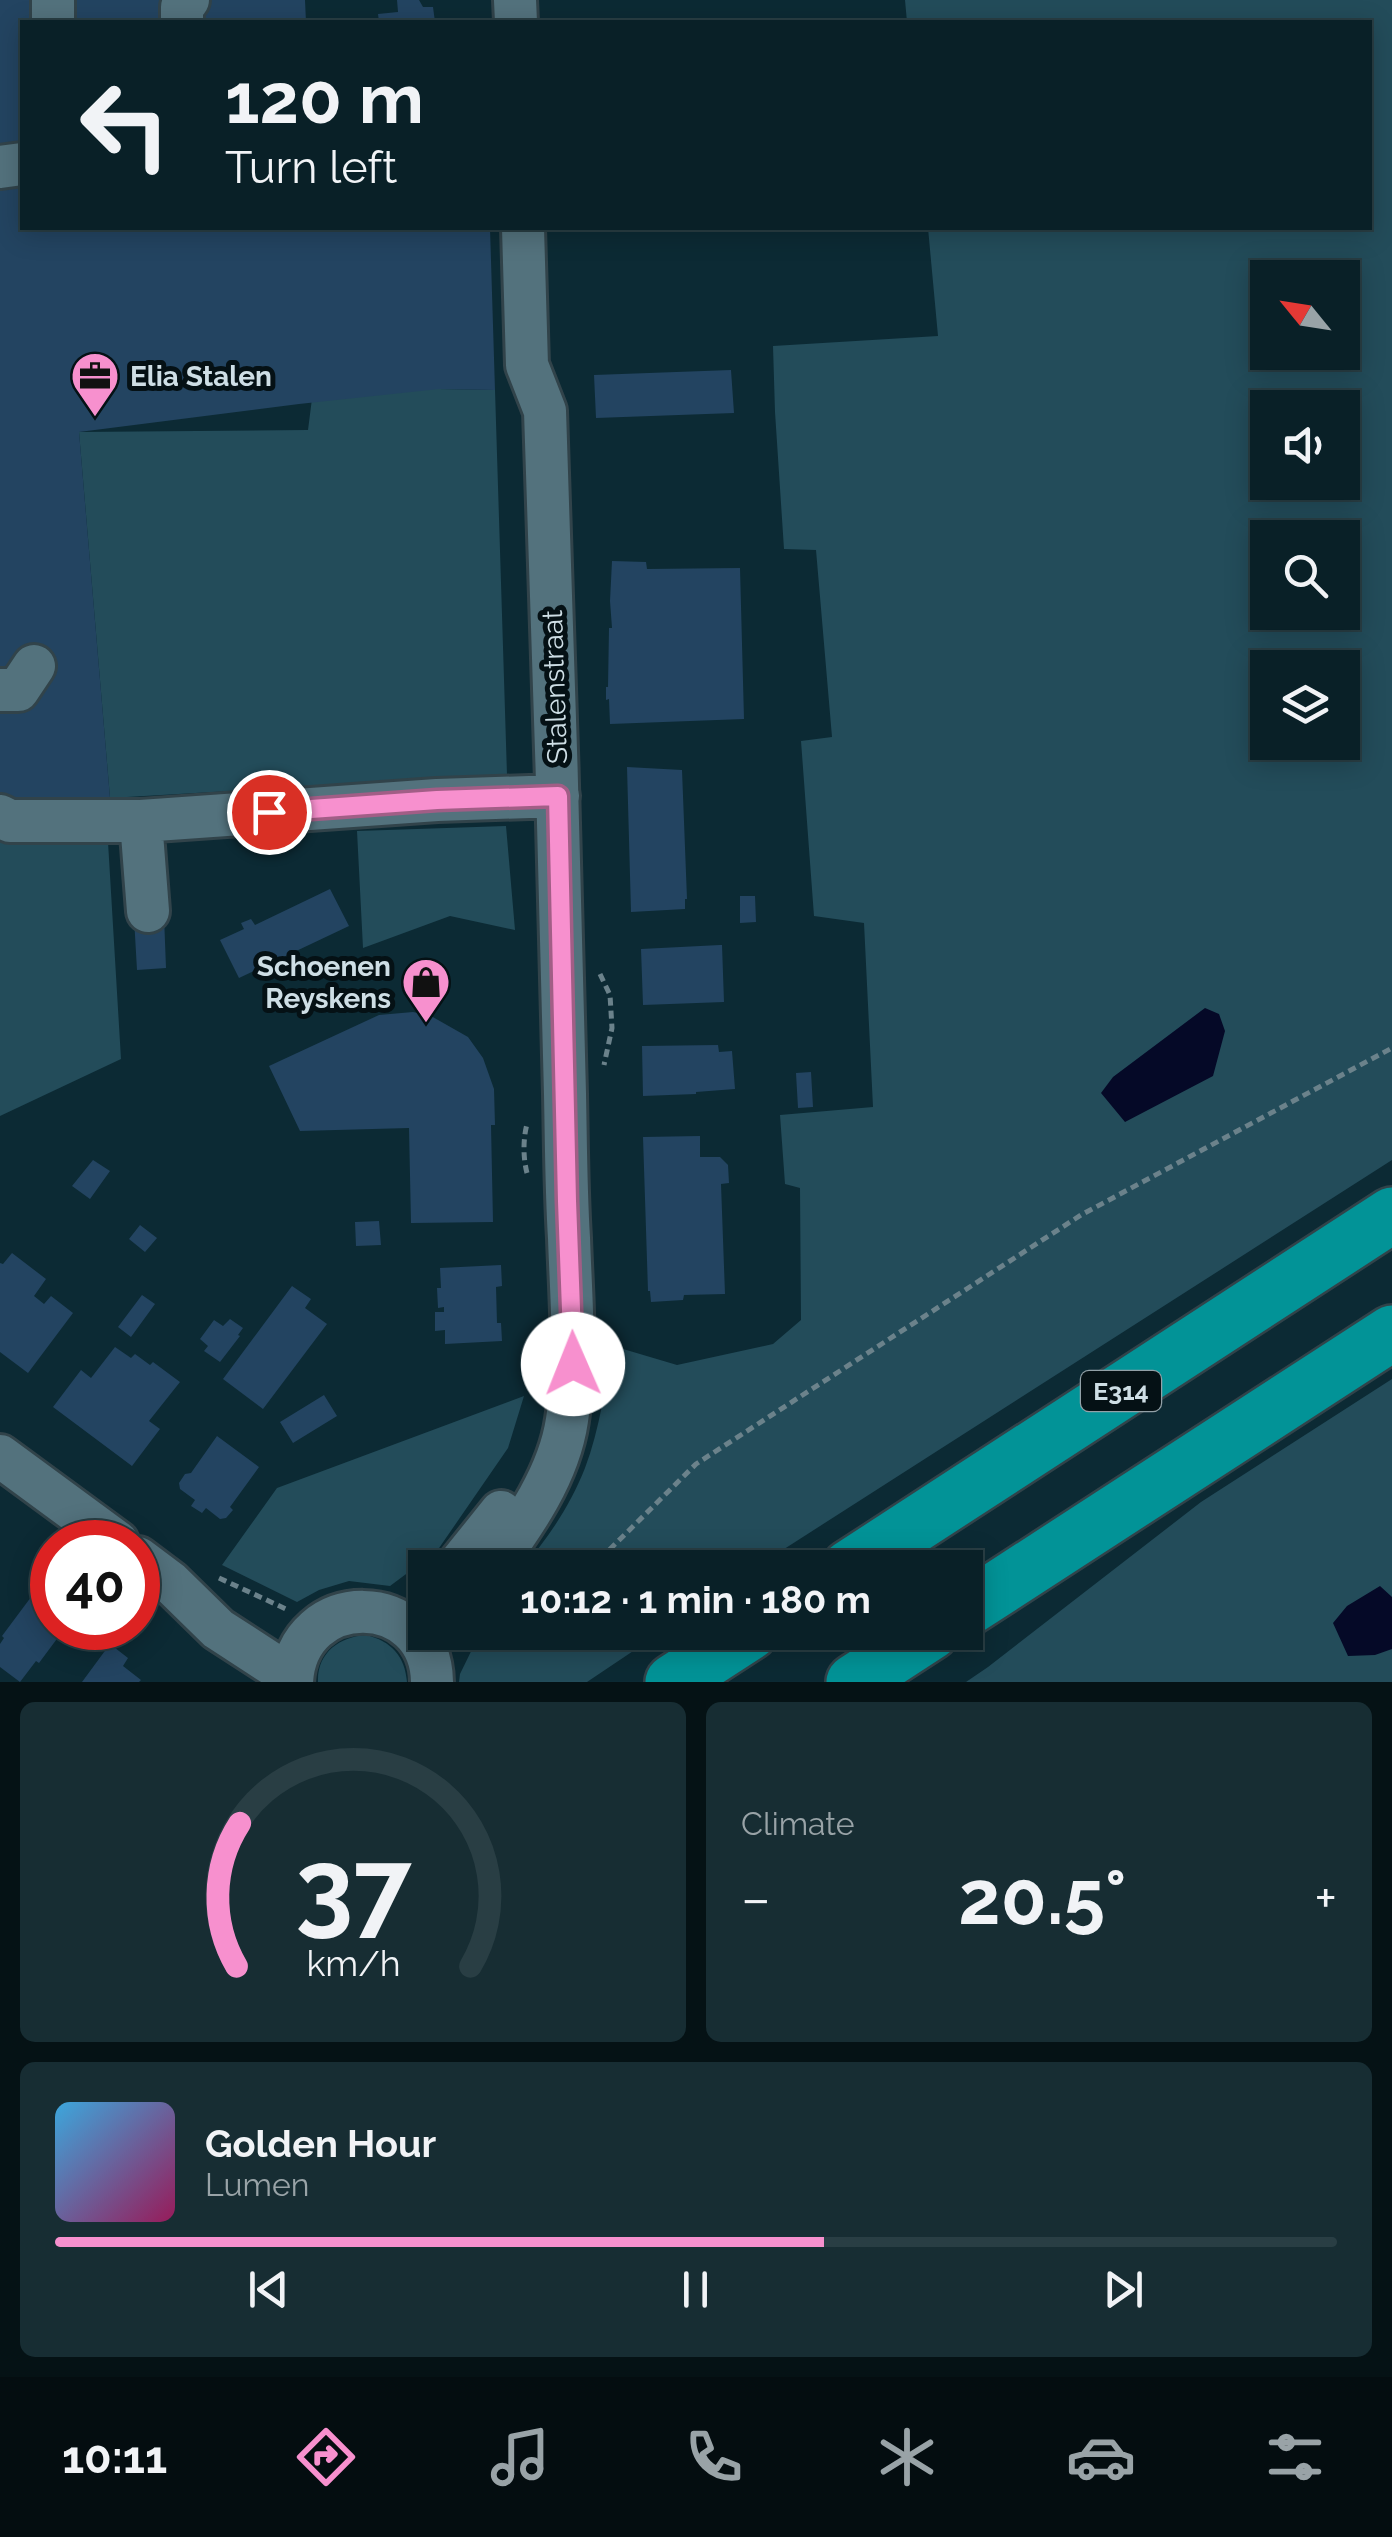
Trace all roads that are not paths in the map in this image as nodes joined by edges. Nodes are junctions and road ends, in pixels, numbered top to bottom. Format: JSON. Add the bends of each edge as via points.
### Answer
{"nodes":[{"id":1,"x":522,"y":230,"type":"edge"},
{"id":2,"x":558,"y":796,"type":"junction"},
{"id":3,"x":0,"y":816,"type":"edge"},
{"id":4,"x":142,"y":822,"type":"junction"},
{"id":5,"x":148,"y":911,"type":"dead end"},
{"id":6,"x":1392,"y":1215,"type":"edge"},
{"id":7,"x":1392,"y":1333,"type":"edge"},
{"id":8,"x":570,"y":1390,"type":"junction"},
{"id":9,"x":0,"y":1456,"type":"edge"},
{"id":10,"x":87,"y":1520,"type":"edge"},
{"id":11,"x":471,"y":1550,"type":"edge"},
{"id":12,"x":505,"y":1550,"type":"edge"},
{"id":13,"x":878,"y":1550,"type":"edge"},
{"id":14,"x":160,"y":1573,"type":"edge"},
{"id":15,"x":983,"y":1598,"type":"edge"},
{"id":16,"x":408,"y":1611,"type":"edge"},
{"id":17,"x":723,"y":1650,"type":"edge"},
{"id":18,"x":903,"y":1650,"type":"edge"},
{"id":19,"x":296,"y":1667,"type":"edge"},
{"id":20,"x":674,"y":1682,"type":"edge"},
{"id":21,"x":854,"y":1682,"type":"edge"}],
"edges":[{"from":1,"to":2,"type":"street","name":"Stalenstraat","via":[[527,364],[546,411]]},
{"from":2,"to":4,"type":"street"},
{"from":2,"to":8,"type":"street","name":"Stalenstraat"},
{"from":3,"to":4,"type":"street","via":[[10,822]]},
{"from":4,"to":5,"type":"street"},
{"from":6,"to":13,"type":"highway","number":"E314"},
{"from":7,"to":15,"type":"highway"},
{"from":8,"to":11,"type":"street","name":"Stalenstraat","via":[[515,1491]]},
{"from":8,"to":12,"type":"street","name":"Stalenstraat","via":[[546,1484]]},
{"from":9,"to":10,"type":"street"},
{"from":14,"to":19,"type":"street","via":[[271,1630]]},
{"from":16,"to":19,"type":"street","via":[[337,1615],[322,1624]]},
{"from":17,"to":20,"type":"highway"},
{"from":18,"to":21,"type":"highway"}]}
